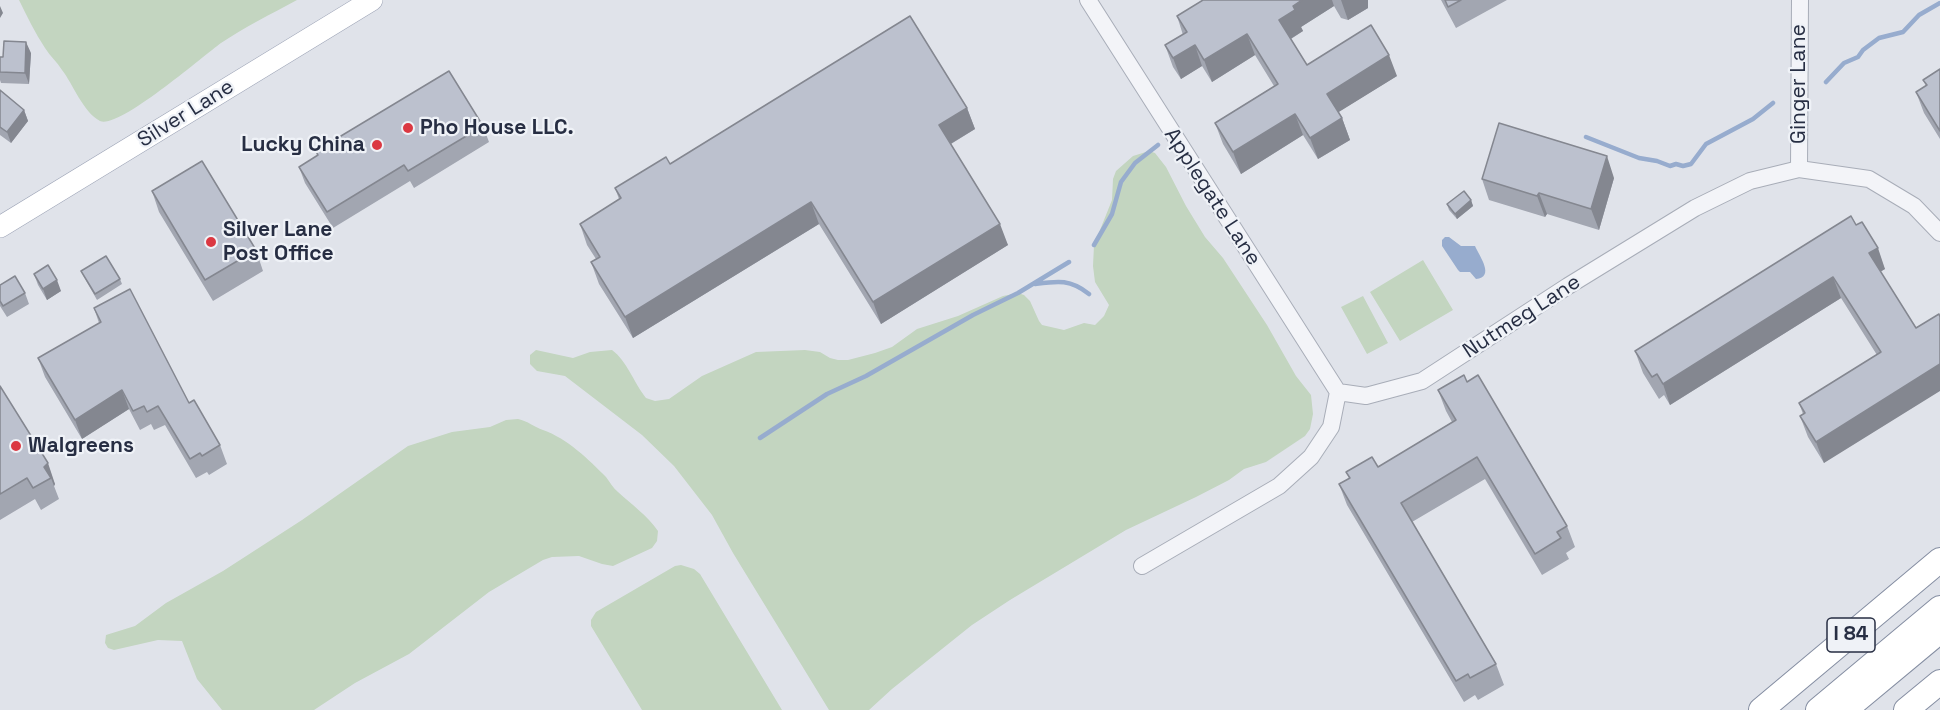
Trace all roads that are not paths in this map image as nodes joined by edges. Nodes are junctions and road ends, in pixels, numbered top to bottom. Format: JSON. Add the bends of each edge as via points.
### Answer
{"nodes":[{"id":1,"x":372,"y":0,"type":"edge"},
{"id":2,"x":1088,"y":0,"type":"edge"},
{"id":3,"x":1800,"y":0,"type":"edge"},
{"id":4,"x":1799,"y":169,"type":"junction"},
{"id":5,"x":0,"y":227,"type":"edge"},
{"id":6,"x":1940,"y":233,"type":"edge"},
{"id":7,"x":1338,"y":392,"type":"junction"},
{"id":8,"x":1940,"y":560,"type":"edge"},
{"id":9,"x":1143,"y":566,"type":"dead end"},
{"id":10,"x":1940,"y":608,"type":"edge"},
{"id":11,"x":1940,"y":631,"type":"edge"},
{"id":12,"x":1940,"y":682,"type":"edge"},
{"id":13,"x":1761,"y":710,"type":"edge"},
{"id":14,"x":1818,"y":710,"type":"edge"},
{"id":15,"x":1845,"y":710,"type":"edge"},
{"id":16,"x":1906,"y":710,"type":"edge"}],
"edges":[{"from":1,"to":5,"type":"main road","name":"Silver Lane"},
{"from":2,"to":7,"type":"street","name":"Applegate Lane"},
{"from":3,"to":4,"type":"street","name":"Ginger Lane"},
{"from":4,"to":6,"type":"street","name":"Nutmeg Lane","via":[[1869,179],[1914,206]]},
{"from":4,"to":7,"type":"street","name":"Nutmeg Lane","via":[[1750,181],[1695,208],[1422,381],[1366,396]]},
{"from":7,"to":9,"type":"street","via":[[1331,427],[1311,457],[1279,486]]},
{"from":8,"to":13,"type":"highway","number":"I 84"},
{"from":10,"to":14,"type":"highway"},
{"from":11,"to":15,"type":"highway"},
{"from":12,"to":16,"type":"highway"}]}
